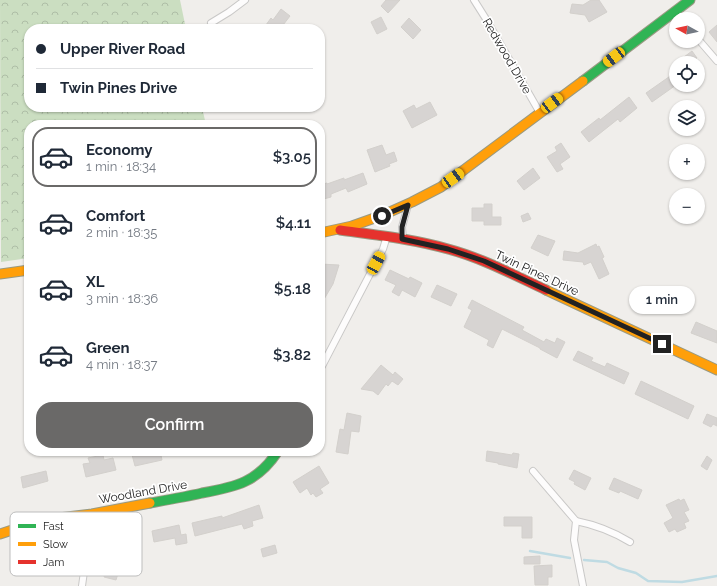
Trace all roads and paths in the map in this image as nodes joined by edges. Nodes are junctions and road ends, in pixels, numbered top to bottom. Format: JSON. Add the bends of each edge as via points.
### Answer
{"nodes":[{"id":1,"x":245,"y":0,"type":"edge"},
{"id":2,"x":474,"y":0,"type":"edge"},
{"id":3,"x":690,"y":0,"type":"edge"},
{"id":4,"x":675,"y":11,"type":"joint"},
{"id":5,"x":211,"y":23,"type":"dead end"},
{"id":6,"x":705,"y":47,"type":"edge"},
{"id":7,"x":717,"y":61,"type":"edge"},
{"id":8,"x":540,"y":113,"type":"junction"},
{"id":9,"x":408,"y":205,"type":"junction"},
{"id":10,"x":337,"y":230,"type":"junction"},
{"id":11,"x":325,"y":231,"type":"edge"},
{"id":12,"x":387,"y":236,"type":"junction"},
{"id":13,"x":402,"y":239,"type":"junction"},
{"id":14,"x":24,"y":271,"type":"edge"},
{"id":15,"x":0,"y":274,"type":"edge"},
{"id":16,"x":325,"y":360,"type":"edge"},
{"id":17,"x":717,"y":370,"type":"edge"},
{"id":18,"x":274,"y":456,"type":"edge"},
{"id":19,"x":533,"y":471,"type":"dead end"},
{"id":20,"x":104,"y":512,"type":"edge"},
{"id":21,"x":576,"y":521,"type":"junction"},
{"id":22,"x":10,"y":530,"type":"edge"},
{"id":23,"x":0,"y":534,"type":"edge"},
{"id":24,"x":630,"y":542,"type":"dead end"},
{"id":25,"x":83,"y":576,"type":"edge"},
{"id":26,"x":82,"y":586,"type":"edge"},
{"id":27,"x":583,"y":586,"type":"edge"}],
"edges":[{"from":1,"to":5,"type":"street"},
{"from":2,"to":8,"type":"street","name":"Redwood Drive"},
{"from":3,"to":4,"type":"street"},
{"from":4,"to":8,"type":"street"},
{"from":6,"to":7,"type":"street"},
{"from":8,"to":9,"type":"street","via":[[441,187]]},
{"from":9,"to":10,"type":"street"},
{"from":9,"to":13,"type":"street","via":[[402,227]]},
{"from":10,"to":11,"type":"street"},
{"from":10,"to":12,"type":"street","name":"Twin Pines Drive"},
{"from":12,"to":13,"type":"street","name":"Twin Pines Drive"},
{"from":12,"to":16,"type":"street","via":[[383,249]]},
{"from":13,"to":17,"type":"street","name":"Twin Pines Drive","via":[[448,249],[484,261]]},
{"from":14,"to":15,"type":"street"},
{"from":18,"to":20,"type":"street","name":"Woodland Drive","via":[[256,477],[240,485]]},
{"from":19,"to":21,"type":"street"},
{"from":21,"to":24,"type":"street","via":[[607,529]]},
{"from":21,"to":27,"type":"street","via":[[574,540]]},
{"from":22,"to":23,"type":"street","name":"Woodland Drive"},
{"from":25,"to":26,"type":"street"}]}
